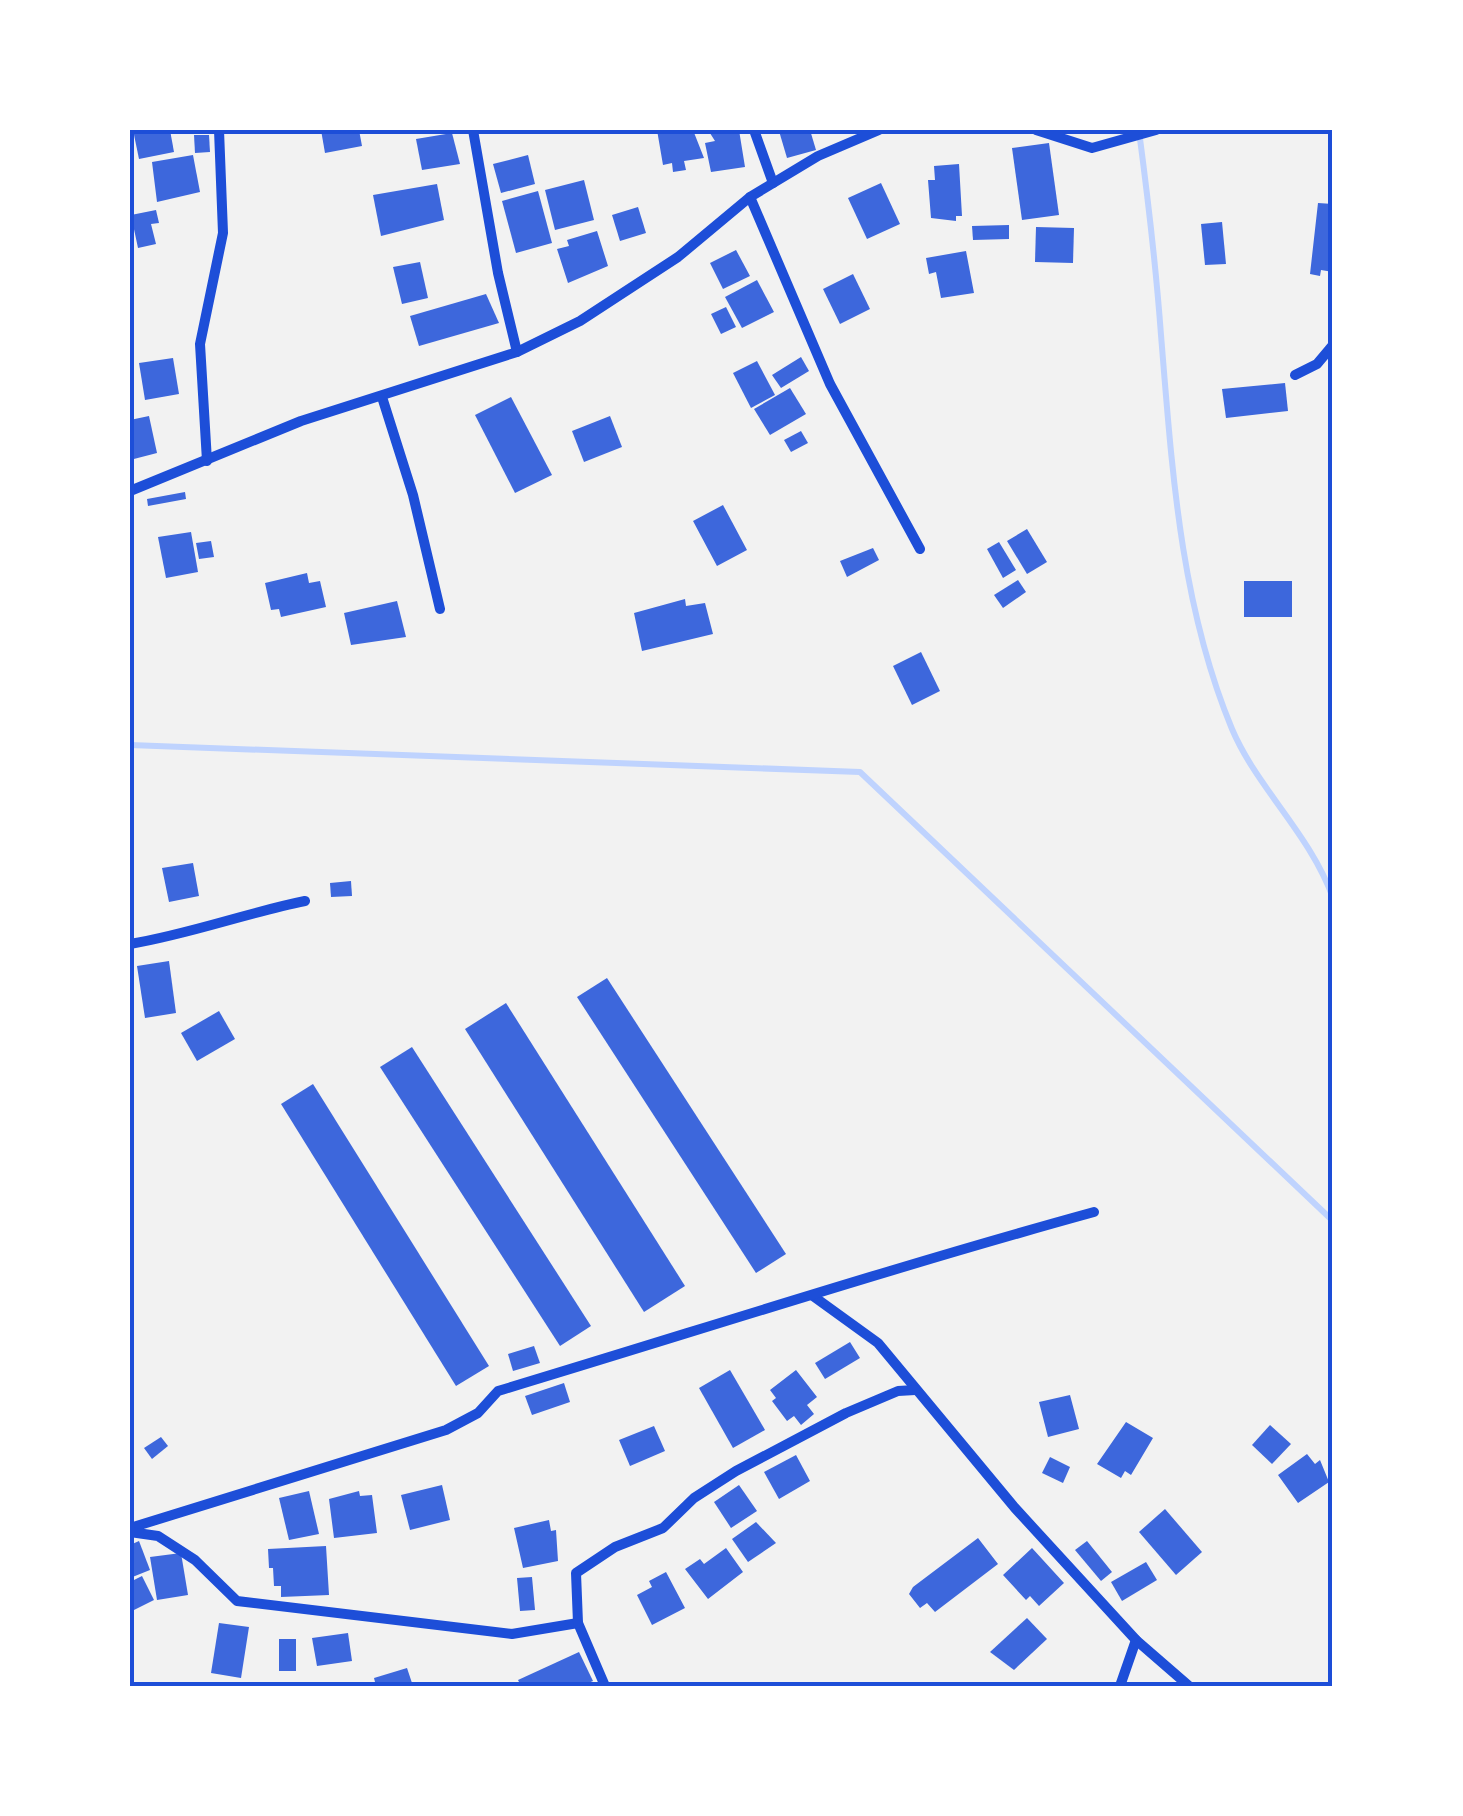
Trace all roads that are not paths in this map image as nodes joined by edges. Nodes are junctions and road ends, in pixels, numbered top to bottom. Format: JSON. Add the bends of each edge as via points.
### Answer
{"nodes":[{"id":1,"x":219,"y":130,"type":"edge"},
{"id":2,"x":473,"y":130,"type":"edge"},
{"id":3,"x":754,"y":130,"type":"edge"},
{"id":4,"x":879,"y":130,"type":"edge"},
{"id":5,"x":1036,"y":130,"type":"edge"},
{"id":6,"x":1156,"y":130,"type":"edge"},
{"id":7,"x":773,"y":183,"type":"junction"},
{"id":8,"x":750,"y":197,"type":"junction"},
{"id":9,"x":1333,"y":345,"type":"edge"},
{"id":10,"x":517,"y":352,"type":"junction"},
{"id":11,"x":1295,"y":375,"type":"dead end"},
{"id":12,"x":382,"y":397,"type":"junction"},
{"id":13,"x":207,"y":461,"type":"junction"},
{"id":14,"x":130,"y":491,"type":"edge"},
{"id":15,"x":920,"y":548,"type":"dead end"},
{"id":16,"x":440,"y":609,"type":"dead end"},
{"id":17,"x":305,"y":902,"type":"dead end"},
{"id":18,"x":130,"y":944,"type":"edge"},
{"id":19,"x":1094,"y":1212,"type":"dead end"},
{"id":20,"x":814,"y":1296,"type":"junction"},
{"id":21,"x":915,"y":1390,"type":"junction"},
{"id":22,"x":130,"y":1530,"type":"edge"},
{"id":23,"x":578,"y":1622,"type":"junction"},
{"id":24,"x":1136,"y":1640,"type":"junction"},
{"id":25,"x":605,"y":1686,"type":"edge"},
{"id":26,"x":1120,"y":1686,"type":"edge"},
{"id":27,"x":1189,"y":1686,"type":"edge"}],
"edges":[{"from":1,"to":13,"type":"street","via":[[222,232],[200,344]]},
{"from":2,"to":10,"type":"street"},
{"from":3,"to":7,"type":"street"},
{"from":4,"to":7,"type":"street"},
{"from":5,"to":6,"type":"street","via":[[1092,148]]},
{"from":7,"to":8,"type":"street"},
{"from":8,"to":10,"type":"street","via":[[678,258],[580,322]]},
{"from":8,"to":15,"type":"street","via":[[830,384]]},
{"from":9,"to":11,"type":"street"},
{"from":10,"to":12,"type":"street"},
{"from":12,"to":13,"type":"street"},
{"from":12,"to":16,"type":"street"},
{"from":13,"to":14,"type":"street"},
{"from":17,"to":18,"type":"street"},
{"from":19,"to":20,"type":"street"},
{"from":20,"to":21,"type":"street","via":[[878,1343]]},
{"from":20,"to":22,"type":"street","via":[[498,1391],[478,1413],[446,1430]]},
{"from":21,"to":23,"type":"street","via":[[846,1413],[736,1470],[663,1528],[576,1572]]},
{"from":21,"to":24,"type":"street"},
{"from":22,"to":23,"type":"street","via":[[158,1536],[195,1560],[237,1601],[512,1634]]},
{"from":23,"to":25,"type":"street"},
{"from":24,"to":26,"type":"street"},
{"from":24,"to":27,"type":"street"}]}
